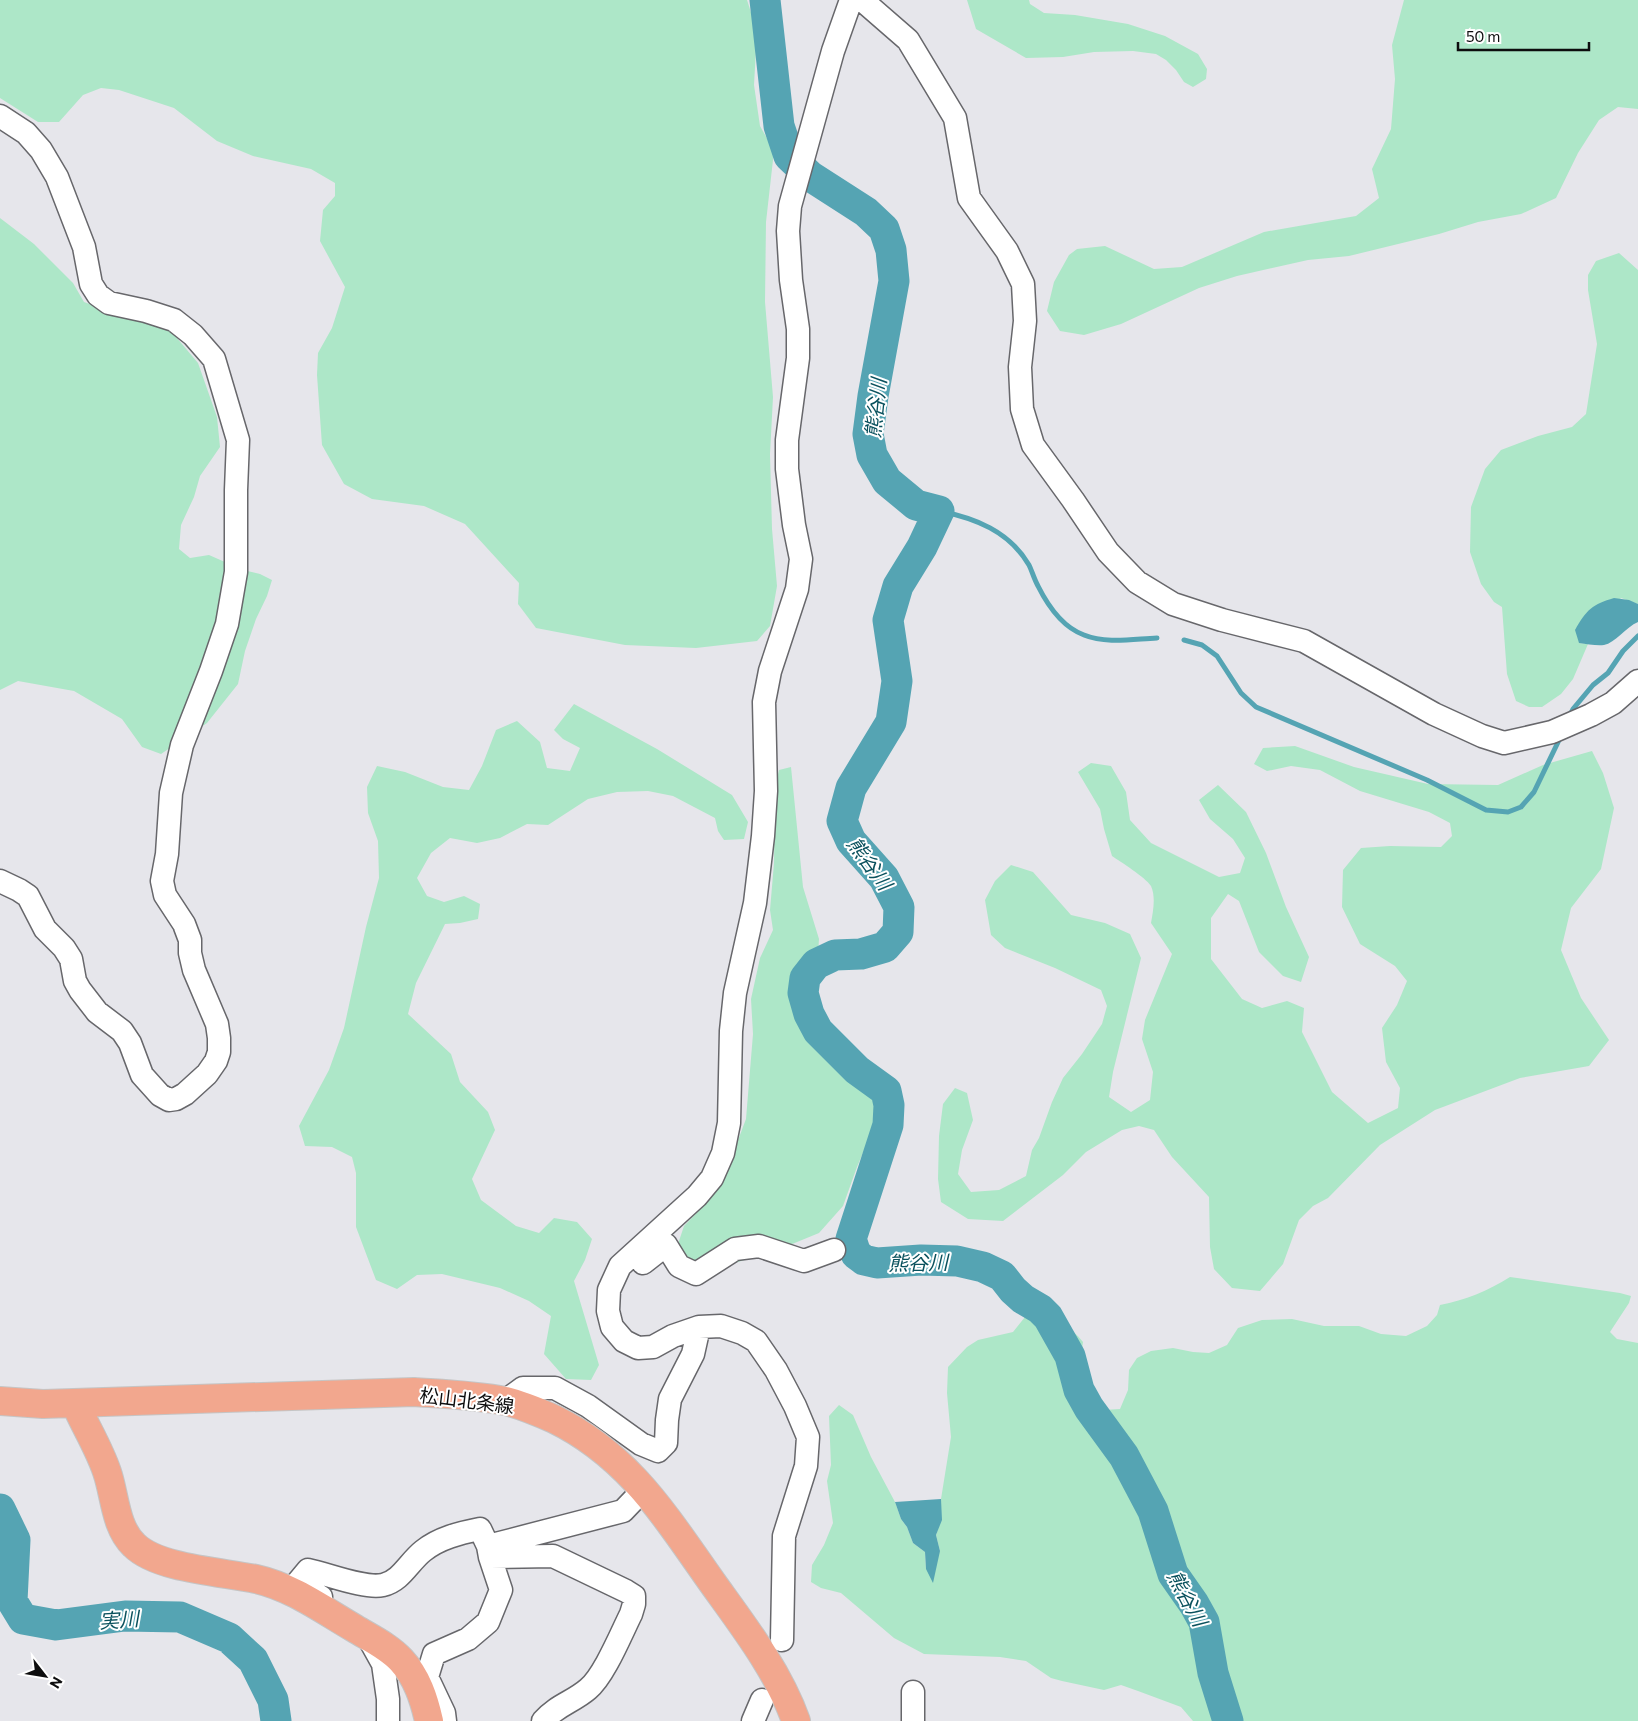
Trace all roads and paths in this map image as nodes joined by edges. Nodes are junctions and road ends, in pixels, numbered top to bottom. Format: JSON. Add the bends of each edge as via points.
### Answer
{"nodes":[{"id":1,"x":851,"y":0,"type":"edge"},
{"id":2,"x":862,"y":0,"type":"edge"},
{"id":3,"x":0,"y":116,"type":"edge"},
{"id":4,"x":1638,"y":681,"type":"edge"},
{"id":5,"x":0,"y":881,"type":"edge"},
{"id":6,"x":834,"y":1250,"type":"dead end"},
{"id":7,"x":620,"y":1266,"type":"junction"},
{"id":8,"x":699,"y":1327,"type":"junction"},
{"id":9,"x":0,"y":1401,"type":"edge"},
{"id":10,"x":505,"y":1401,"type":"junction"},
{"id":11,"x":74,"y":1403,"type":"junction"},
{"id":12,"x":644,"y":1488,"type":"junction"},
{"id":13,"x":489,"y":1551,"type":"junction"},
{"id":14,"x":262,"y":1567,"type":"dead end"},
{"id":15,"x":298,"y":1582,"type":"junction"},
{"id":16,"x":324,"y":1610,"type":"junction"},
{"id":17,"x":368,"y":1637,"type":"junction"},
{"id":18,"x":782,"y":1640,"type":"dead end"},
{"id":19,"x":913,"y":1692,"type":"dead end"},
{"id":20,"x":762,"y":1700,"type":"dead end"},
{"id":21,"x":429,"y":1704,"type":"edge"},
{"id":22,"x":388,"y":1721,"type":"edge"},
{"id":23,"x":445,"y":1721,"type":"edge"},
{"id":24,"x":544,"y":1721,"type":"edge"},
{"id":25,"x":753,"y":1721,"type":"edge"},
{"id":26,"x":796,"y":1721,"type":"edge"},
{"id":27,"x":913,"y":1721,"type":"edge"}],
"edges":[{"from":1,"to":7,"type":"street","via":[[833,51],[790,206],[788,231],[798,358],[787,440],[787,469],[801,559],[798,589],[770,671],[764,702],[766,791],[763,836],[755,903],[734,1003],[729,1123],[723,1153],[712,1178],[698,1196]]},
{"from":2,"to":4,"type":"street","via":[[908,40],[956,118],[969,198],[1007,251],[1023,284],[1022,409],[1033,445],[1108,552],[1137,582],[1173,604],[1304,641],[1434,714],[1504,743],[1552,732],[1591,715],[1613,704]]},
{"from":3,"to":5,"type":"street","via":[[26,133],[57,177],[84,247],[91,284],[98,295],[110,303],[174,320],[193,335],[214,359],[238,440],[236,572],[228,615],[211,671],[182,745],[171,793],[162,881],[165,895],[184,924],[190,940],[194,970],[220,1038],[216,1061],[208,1074],[176,1099],[169,1100],[160,1095],[142,1075],[122,1031],[97,1012],[80,990],[71,959],[45,929],[28,896]]},
{"from":6,"to":7,"type":"street","via":[[804,1261],[760,1246],[736,1248],[696,1274],[679,1266],[666,1245],[639,1266]]},
{"from":7,"to":8,"type":"street","via":[[609,1290],[608,1311],[612,1327],[624,1341],[638,1348],[653,1347]]},
{"from":8,"to":10,"type":"street","via":[[693,1354],[670,1399],[666,1443],[658,1451],[641,1444],[588,1406],[555,1388],[524,1388]]},
{"from":8,"to":18,"type":"street","via":[[721,1326],[756,1341],[776,1370],[808,1437],[806,1466],[784,1536]]},
{"from":9,"to":11,"type":"main road","name":"松山北条線"},
{"from":10,"to":11,"type":"main road","name":"松山北条線","via":[[414,1392]]},
{"from":10,"to":12,"type":"main road","name":"松山北条線","via":[[536,1411],[592,1440]]},
{"from":11,"to":16,"type":"main road","via":[[106,1470],[122,1528],[146,1555],[258,1580],[286,1589]]},
{"from":12,"to":13,"type":"street","via":[[623,1511]]},
{"from":12,"to":26,"type":"main road","name":"松山北条線","via":[[747,1631],[781,1686]]},
{"from":13,"to":15,"type":"street","via":[[480,1529],[454,1534],[423,1550],[395,1581],[382,1586],[360,1584],[308,1570]]},
{"from":13,"to":21,"type":"street","via":[[501,1590],[488,1622],[468,1639],[434,1654],[427,1677]]},
{"from":13,"to":24,"type":"street","via":[[553,1556],[634,1596],[631,1614],[598,1680],[588,1690],[551,1712]]},
{"from":14,"to":15,"type":"street"},
{"from":15,"to":16,"type":"street","via":[[326,1602]]},
{"from":16,"to":17,"type":"main road"},
{"from":17,"to":21,"type":"main road","via":[[402,1661]]},
{"from":17,"to":22,"type":"street","via":[[383,1664]]},
{"from":19,"to":27,"type":"street"},
{"from":20,"to":25,"type":"street"},
{"from":21,"to":23,"type":"street","via":[[444,1713]]}]}
